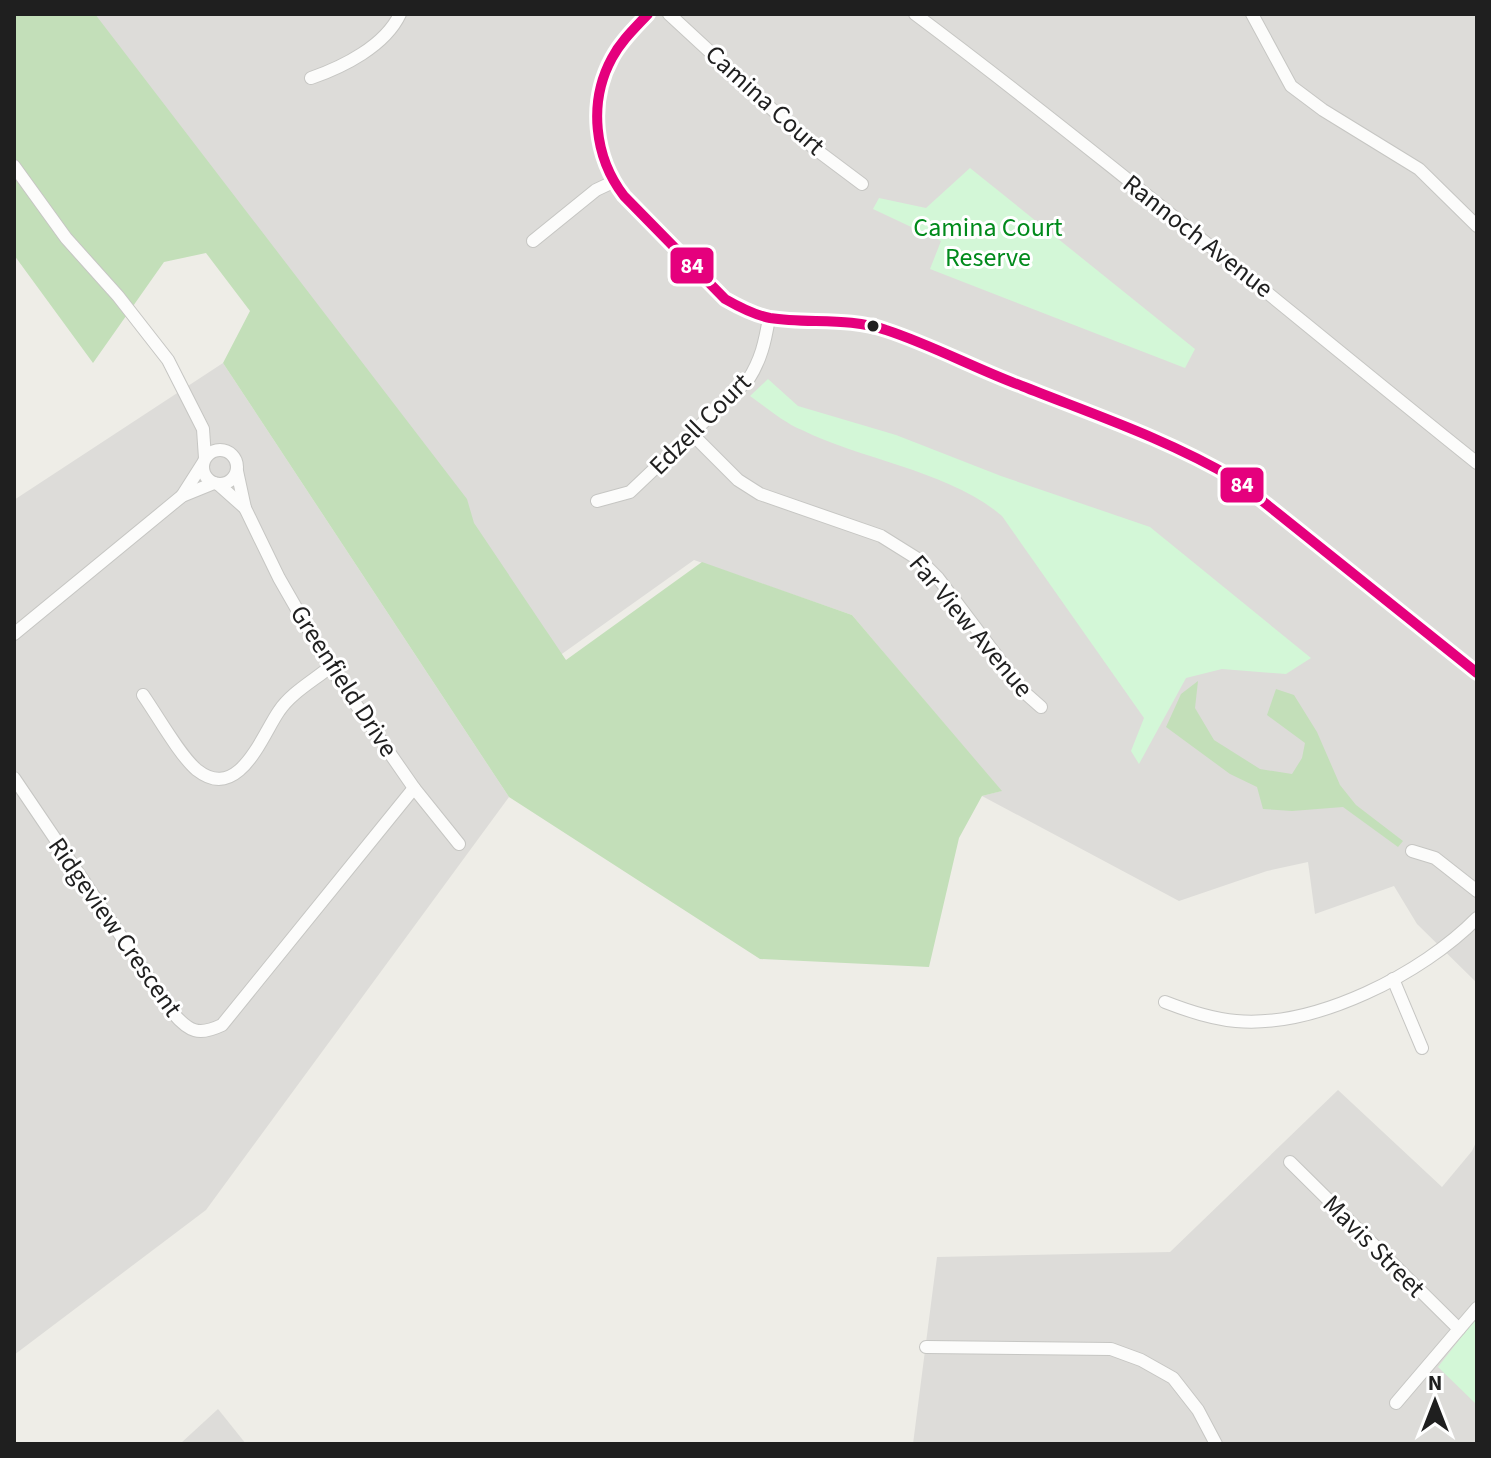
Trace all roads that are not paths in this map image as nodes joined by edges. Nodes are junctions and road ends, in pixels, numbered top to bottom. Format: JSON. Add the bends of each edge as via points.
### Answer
{"nodes":[{"id":1,"x":400,"y":14,"type":"edge"},
{"id":2,"x":648,"y":14,"type":"edge"},
{"id":3,"x":669,"y":14,"type":"edge"},
{"id":4,"x":915,"y":14,"type":"edge"},
{"id":5,"x":1252,"y":14,"type":"edge"},
{"id":6,"x":311,"y":78,"type":"dead end"},
{"id":7,"x":14,"y":166,"type":"edge"},
{"id":8,"x":613,"y":182,"type":"junction"},
{"id":9,"x":862,"y":184,"type":"dead end"},
{"id":10,"x":1477,"y":226,"type":"edge"},
{"id":11,"x":533,"y":241,"type":"dead end"},
{"id":12,"x":769,"y":318,"type":"junction"},
{"id":13,"x":203,"y":429,"type":"junction"},
{"id":14,"x":693,"y":435,"type":"junction"},
{"id":15,"x":229,"y":452,"type":"junction"},
{"id":16,"x":204,"y":461,"type":"junction"},
{"id":17,"x":1477,"y":463,"type":"edge"},
{"id":18,"x":237,"y":471,"type":"junction"},
{"id":19,"x":216,"y":484,"type":"junction"},
{"id":20,"x":182,"y":496,"type":"junction"},
{"id":21,"x":597,"y":501,"type":"dead end"},
{"id":22,"x":245,"y":508,"type":"junction"},
{"id":23,"x":14,"y":634,"type":"edge"},
{"id":24,"x":330,"y":667,"type":"junction"},
{"id":25,"x":1477,"y":673,"type":"edge"},
{"id":26,"x":143,"y":695,"type":"dead end"},
{"id":27,"x":1041,"y":707,"type":"dead end"},
{"id":28,"x":14,"y":778,"type":"edge"},
{"id":29,"x":414,"y":788,"type":"junction"},
{"id":30,"x":459,"y":844,"type":"dead end"},
{"id":31,"x":1412,"y":851,"type":"dead end"},
{"id":32,"x":1477,"y":891,"type":"edge"},
{"id":33,"x":1477,"y":918,"type":"edge"},
{"id":34,"x":1393,"y":979,"type":"junction"},
{"id":35,"x":1165,"y":1002,"type":"dead end"},
{"id":36,"x":1422,"y":1048,"type":"dead end"},
{"id":37,"x":1290,"y":1162,"type":"dead end"},
{"id":38,"x":1477,"y":1308,"type":"edge"},
{"id":39,"x":1459,"y":1329,"type":"junction"},
{"id":40,"x":926,"y":1347,"type":"dead end"},
{"id":41,"x":1396,"y":1403,"type":"dead end"},
{"id":42,"x":1216,"y":1444,"type":"edge"}],
"edges":[{"from":1,"to":6,"type":"street","via":[[379,40],[337,69]]},
{"from":2,"to":8,"type":"street","via":[[613,56],[601,87],[598,134]]},
{"from":3,"to":9,"type":"street","name":"Camina Court","via":[[814,148]]},
{"from":4,"to":17,"type":"street","name":"Rannoch Avenue","via":[[1011,85]]},
{"from":5,"to":10,"type":"street","via":[[1291,86],[1419,169]]},
{"from":7,"to":13,"type":"street","via":[[66,238],[168,360]]},
{"from":8,"to":11,"type":"street"},
{"from":8,"to":12,"type":"street","via":[[711,287],[744,310]]},
{"from":12,"to":14,"type":"street","name":"Edzell Court","via":[[759,365]]},
{"from":12,"to":25,"type":"street","via":[[886,330],[1200,458],[1235,479]]},
{"from":13,"to":15,"type":"street"},
{"from":13,"to":16,"type":"street"},
{"from":14,"to":21,"type":"street","name":"Edzell Court","via":[[630,492]]},
{"from":14,"to":27,"type":"street","name":"Far View Avenue","via":[[738,480],[760,494],[881,536],[921,561]]},
{"from":15,"to":16,"type":"street","via":[[218,449]]},
{"from":15,"to":18,"type":"street"},
{"from":16,"to":19,"type":"street","via":[[206,477]]},
{"from":16,"to":20,"type":"street"},
{"from":18,"to":19,"type":"street","via":[[232,480]]},
{"from":18,"to":22,"type":"street","name":"Greenfield Drive"},
{"from":19,"to":20,"type":"street"},
{"from":19,"to":22,"type":"street","name":"Greenfield Drive"},
{"from":20,"to":23,"type":"street"},
{"from":22,"to":24,"type":"street","name":"Greenfield Drive"},
{"from":24,"to":26,"type":"street","via":[[288,700],[242,770],[221,778],[198,771]]},
{"from":24,"to":29,"type":"street","name":"Greenfield Drive"},
{"from":28,"to":29,"type":"street","name":"Ridgeview Crescent","via":[[173,1013],[195,1031],[222,1025]]},
{"from":29,"to":30,"type":"street","name":"Greenfield Drive"},
{"from":31,"to":32,"type":"street","via":[[1435,858]]},
{"from":33,"to":34,"type":"street","via":[[1456,940]]},
{"from":34,"to":35,"type":"street","via":[[1364,994],[1272,1021],[1235,1021]]},
{"from":34,"to":36,"type":"street"},
{"from":37,"to":39,"type":"street","name":"Mavis Street"},
{"from":38,"to":39,"type":"street"},
{"from":39,"to":41,"type":"street"},
{"from":40,"to":42,"type":"street","via":[[1111,1349],[1173,1378]]}]}
